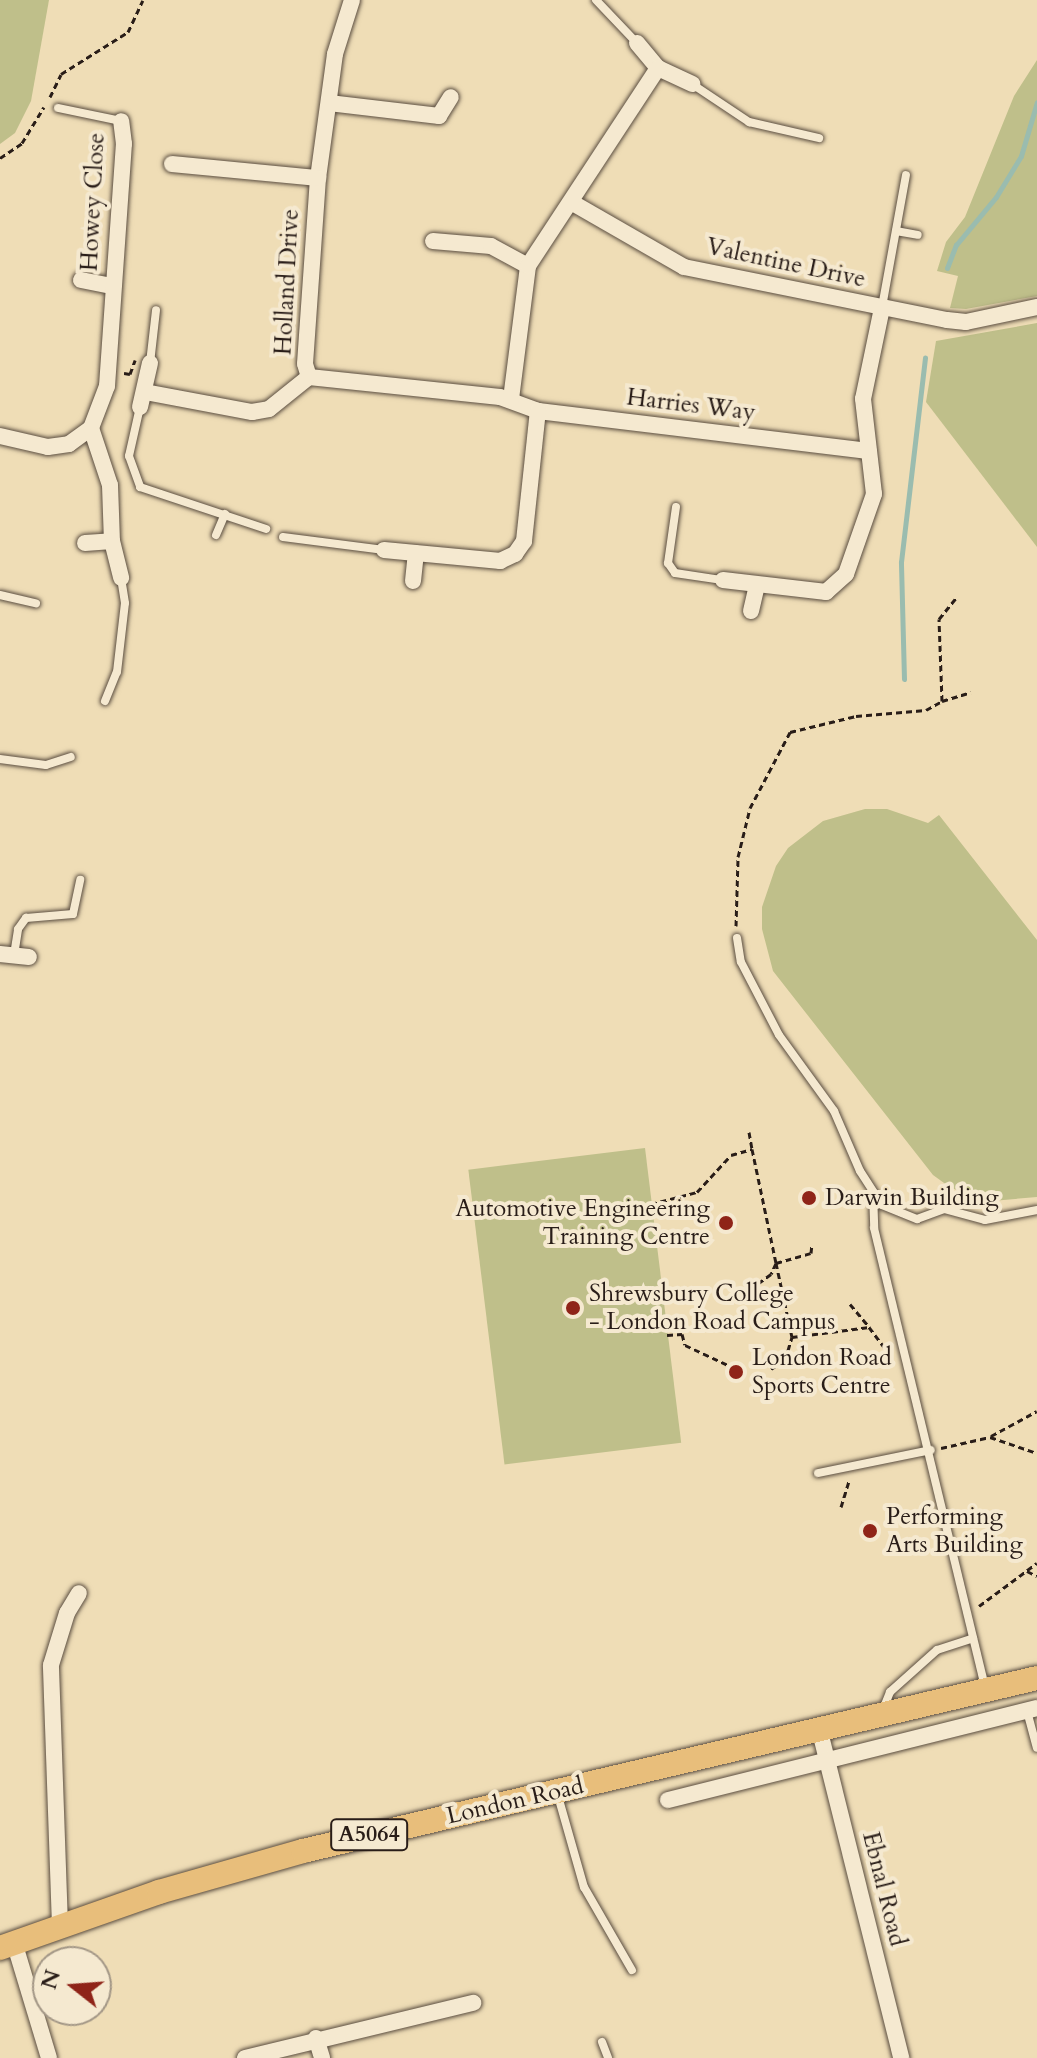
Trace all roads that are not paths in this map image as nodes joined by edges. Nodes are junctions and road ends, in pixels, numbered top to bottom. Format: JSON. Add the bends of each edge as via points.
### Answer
{"nodes":[{"id":1,"x":352,"y":0,"type":"edge"},
{"id":2,"x":596,"y":0,"type":"edge"},
{"id":3,"x":637,"y":43,"type":"joint"},
{"id":4,"x":658,"y":68,"type":"junction"},
{"id":5,"x":692,"y":84,"type":"joint"},
{"id":6,"x":451,"y":97,"type":"dead end"},
{"id":7,"x":329,"y":103,"type":"junction"},
{"id":8,"x":58,"y":108,"type":"dead end"},
{"id":9,"x":121,"y":121,"type":"joint"},
{"id":10,"x":819,"y":138,"type":"dead end"},
{"id":11,"x":172,"y":164,"type":"dead end"},
{"id":12,"x":906,"y":175,"type":"dead end"},
{"id":13,"x":318,"y":178,"type":"junction"},
{"id":14,"x":571,"y":202,"type":"junction"},
{"id":15,"x":896,"y":231,"type":"junction"},
{"id":16,"x":918,"y":235,"type":"dead end"},
{"id":17,"x":433,"y":241,"type":"dead end"},
{"id":18,"x":528,"y":266,"type":"junction"},
{"id":19,"x":81,"y":280,"type":"dead end"},
{"id":20,"x":113,"y":286,"type":"junction"},
{"id":21,"x":1037,"y":307,"type":"edge"},
{"id":22,"x":882,"y":308,"type":"junction"},
{"id":23,"x":156,"y":310,"type":"dead end"},
{"id":24,"x":150,"y":363,"type":"joint"},
{"id":25,"x":309,"y":377,"type":"junction"},
{"id":26,"x":511,"y":399,"type":"junction"},
{"id":27,"x":142,"y":400,"type":"junction"},
{"id":28,"x":538,"y":411,"type":"junction"},
{"id":29,"x":91,"y":428,"type":"junction"},
{"id":30,"x":0,"y":436,"type":"edge"},
{"id":31,"x":869,"y":451,"type":"junction"},
{"id":32,"x":676,"y":507,"type":"dead end"},
{"id":33,"x":225,"y":514,"type":"junction"},
{"id":34,"x":266,"y":529,"type":"dead end"},
{"id":35,"x":216,"y":535,"type":"dead end"},
{"id":36,"x":283,"y":537,"type":"dead end"},
{"id":37,"x":112,"y":541,"type":"junction"},
{"id":38,"x":85,"y":543,"type":"dead end"},
{"id":39,"x":384,"y":550,"type":"joint"},
{"id":40,"x":416,"y":553,"type":"junction"},
{"id":41,"x":121,"y":578,"type":"joint"},
{"id":42,"x":723,"y":580,"type":"joint"},
{"id":43,"x":413,"y":581,"type":"dead end"},
{"id":44,"x":757,"y":585,"type":"junction"},
{"id":45,"x":0,"y":595,"type":"edge"},
{"id":46,"x":36,"y":603,"type":"dead end"},
{"id":47,"x":751,"y":611,"type":"dead end"},
{"id":48,"x":105,"y":701,"type":"dead end"},
{"id":49,"x":71,"y":757,"type":"dead end"},
{"id":50,"x":0,"y":759,"type":"edge"},
{"id":51,"x":80,"y":880,"type":"dead end"},
{"id":52,"x":737,"y":938,"type":"road end"},
{"id":53,"x":14,"y":956,"type":"edge"},
{"id":54,"x":873,"y":1192,"type":"junction"},
{"id":55,"x":1037,"y":1210,"type":"edge"},
{"id":56,"x":931,"y":1450,"type":"junction"},
{"id":57,"x":818,"y":1473,"type":"dead end"},
{"id":58,"x":79,"y":1593,"type":"dead end"},
{"id":59,"x":973,"y":1638,"type":"junction"},
{"id":60,"x":1037,"y":1678,"type":"edge"},
{"id":61,"x":986,"y":1692,"type":"junction"},
{"id":62,"x":1032,"y":1710,"type":"edge"},
{"id":63,"x":882,"y":1717,"type":"junction"},
{"id":64,"x":820,"y":1732,"type":"junction"},
{"id":65,"x":1037,"y":1748,"type":"edge"},
{"id":66,"x":827,"y":1758,"type":"junction"},
{"id":67,"x":557,"y":1791,"type":"junction"},
{"id":68,"x":668,"y":1800,"type":"dead end"},
{"id":69,"x":60,"y":1926,"type":"junction"},
{"id":70,"x":7,"y":1945,"type":"edge"},
{"id":71,"x":632,"y":1970,"type":"dead end"},
{"id":72,"x":473,"y":2003,"type":"dead end"},
{"id":73,"x":316,"y":2038,"type":"junction"},
{"id":74,"x":602,"y":2042,"type":"dead end"},
{"id":75,"x":49,"y":2058,"type":"edge"},
{"id":76,"x":245,"y":2058,"type":"edge"},
{"id":77,"x":322,"y":2058,"type":"edge"},
{"id":78,"x":608,"y":2058,"type":"edge"},
{"id":79,"x":901,"y":2058,"type":"edge"}],
"edges":[{"from":1,"to":7,"type":"street","name":"Holland Drive","via":[[335,54]]},
{"from":2,"to":3,"type":"lane"},
{"from":3,"to":4,"type":"street"},
{"from":4,"to":5,"type":"street"},
{"from":4,"to":14,"type":"street"},
{"from":5,"to":10,"type":"lane","via":[[749,122]]},
{"from":6,"to":7,"type":"street","via":[[439,116]]},
{"from":7,"to":13,"type":"street","name":"Holland Drive"},
{"from":8,"to":9,"type":"lane"},
{"from":9,"to":20,"type":"street","name":"Howey Close","via":[[124,144]]},
{"from":11,"to":13,"type":"street"},
{"from":12,"to":15,"type":"lane"},
{"from":13,"to":25,"type":"street","name":"Holland Drive","via":[[305,364]]},
{"from":14,"to":18,"type":"street"},
{"from":14,"to":22,"type":"street","name":"Valentine Drive","via":[[684,267]]},
{"from":15,"to":16,"type":"lane"},
{"from":15,"to":22,"type":"lane"},
{"from":17,"to":18,"type":"street","via":[[491,246]]},
{"from":18,"to":26,"type":"street"},
{"from":19,"to":20,"type":"street","name":"Howey Close"},
{"from":20,"to":29,"type":"street","name":"Howey Close","via":[[108,372]]},
{"from":21,"to":22,"type":"street","name":"Valentine Drive","via":[[966,322]]},
{"from":22,"to":31,"type":"street","via":[[863,399]]},
{"from":23,"to":24,"type":"lane"},
{"from":24,"to":27,"type":"street"},
{"from":25,"to":26,"type":"street","name":"Holland Drive"},
{"from":25,"to":27,"type":"street","via":[[269,409],[252,412]]},
{"from":26,"to":28,"type":"street","name":"Harries Way"},
{"from":27,"to":33,"type":"lane","via":[[129,456],[133,478],[140,487]]},
{"from":28,"to":31,"type":"street","name":"Harries Way"},
{"from":28,"to":40,"type":"street","via":[[524,541],[515,554],[500,561]]},
{"from":29,"to":30,"type":"street","via":[[69,444],[48,447]]},
{"from":29,"to":37,"type":"street","via":[[110,485]]},
{"from":31,"to":44,"type":"street","via":[[872,511],[846,574],[826,592]]},
{"from":32,"to":42,"type":"lane","via":[[668,563],[675,573]]},
{"from":33,"to":34,"type":"lane"},
{"from":33,"to":35,"type":"lane"},
{"from":36,"to":39,"type":"lane"},
{"from":37,"to":38,"type":"street"},
{"from":37,"to":41,"type":"street"},
{"from":39,"to":40,"type":"street"},
{"from":40,"to":43,"type":"street"},
{"from":41,"to":48,"type":"lane","via":[[125,603],[117,672]]},
{"from":42,"to":44,"type":"street"},
{"from":44,"to":47,"type":"street"},
{"from":45,"to":46,"type":"lane"},
{"from":49,"to":50,"type":"lane","via":[[46,765]]},
{"from":51,"to":53,"type":"lane","via":[[73,914],[26,918],[18,929]]},
{"from":52,"to":54,"type":"lane","via":[[749,980],[785,1045],[834,1111]]},
{"from":54,"to":55,"type":"lane","via":[[891,1212],[917,1219],[944,1209],[985,1220]]},
{"from":54,"to":56,"type":"lane","via":[[874,1228]]},
{"from":56,"to":57,"type":"lane"},
{"from":56,"to":59,"type":"lane"},
{"from":58,"to":69,"type":"street","via":[[51,1665]]},
{"from":59,"to":61,"type":"lane"},
{"from":59,"to":63,"type":"lane","via":[[937,1650],[890,1692]]},
{"from":60,"to":61,"type":"main road","name":"London Road","number":"A5064"},
{"from":61,"to":63,"type":"main road","name":"London Road","number":"A5064"},
{"from":62,"to":65,"type":"lane"},
{"from":62,"to":66,"type":"street"},
{"from":63,"to":64,"type":"main road","name":"London Road","number":"A5064"},
{"from":64,"to":66,"type":"street","name":"Ebnal Road"},
{"from":64,"to":67,"type":"main road","name":"London Road","number":"A5064"},
{"from":66,"to":68,"type":"street"},
{"from":66,"to":79,"type":"street","name":"Ebnal Road"},
{"from":67,"to":69,"type":"main road","name":"London Road","number":"A5064","via":[[303,1851]]},
{"from":67,"to":71,"type":"lane","via":[[584,1887]]},
{"from":69,"to":70,"type":"main road","name":"London Road","number":"A5064"},
{"from":70,"to":75,"type":"street"},
{"from":72,"to":73,"type":"street"},
{"from":73,"to":76,"type":"street"},
{"from":73,"to":77,"type":"street"},
{"from":74,"to":78,"type":"lane"}]}
